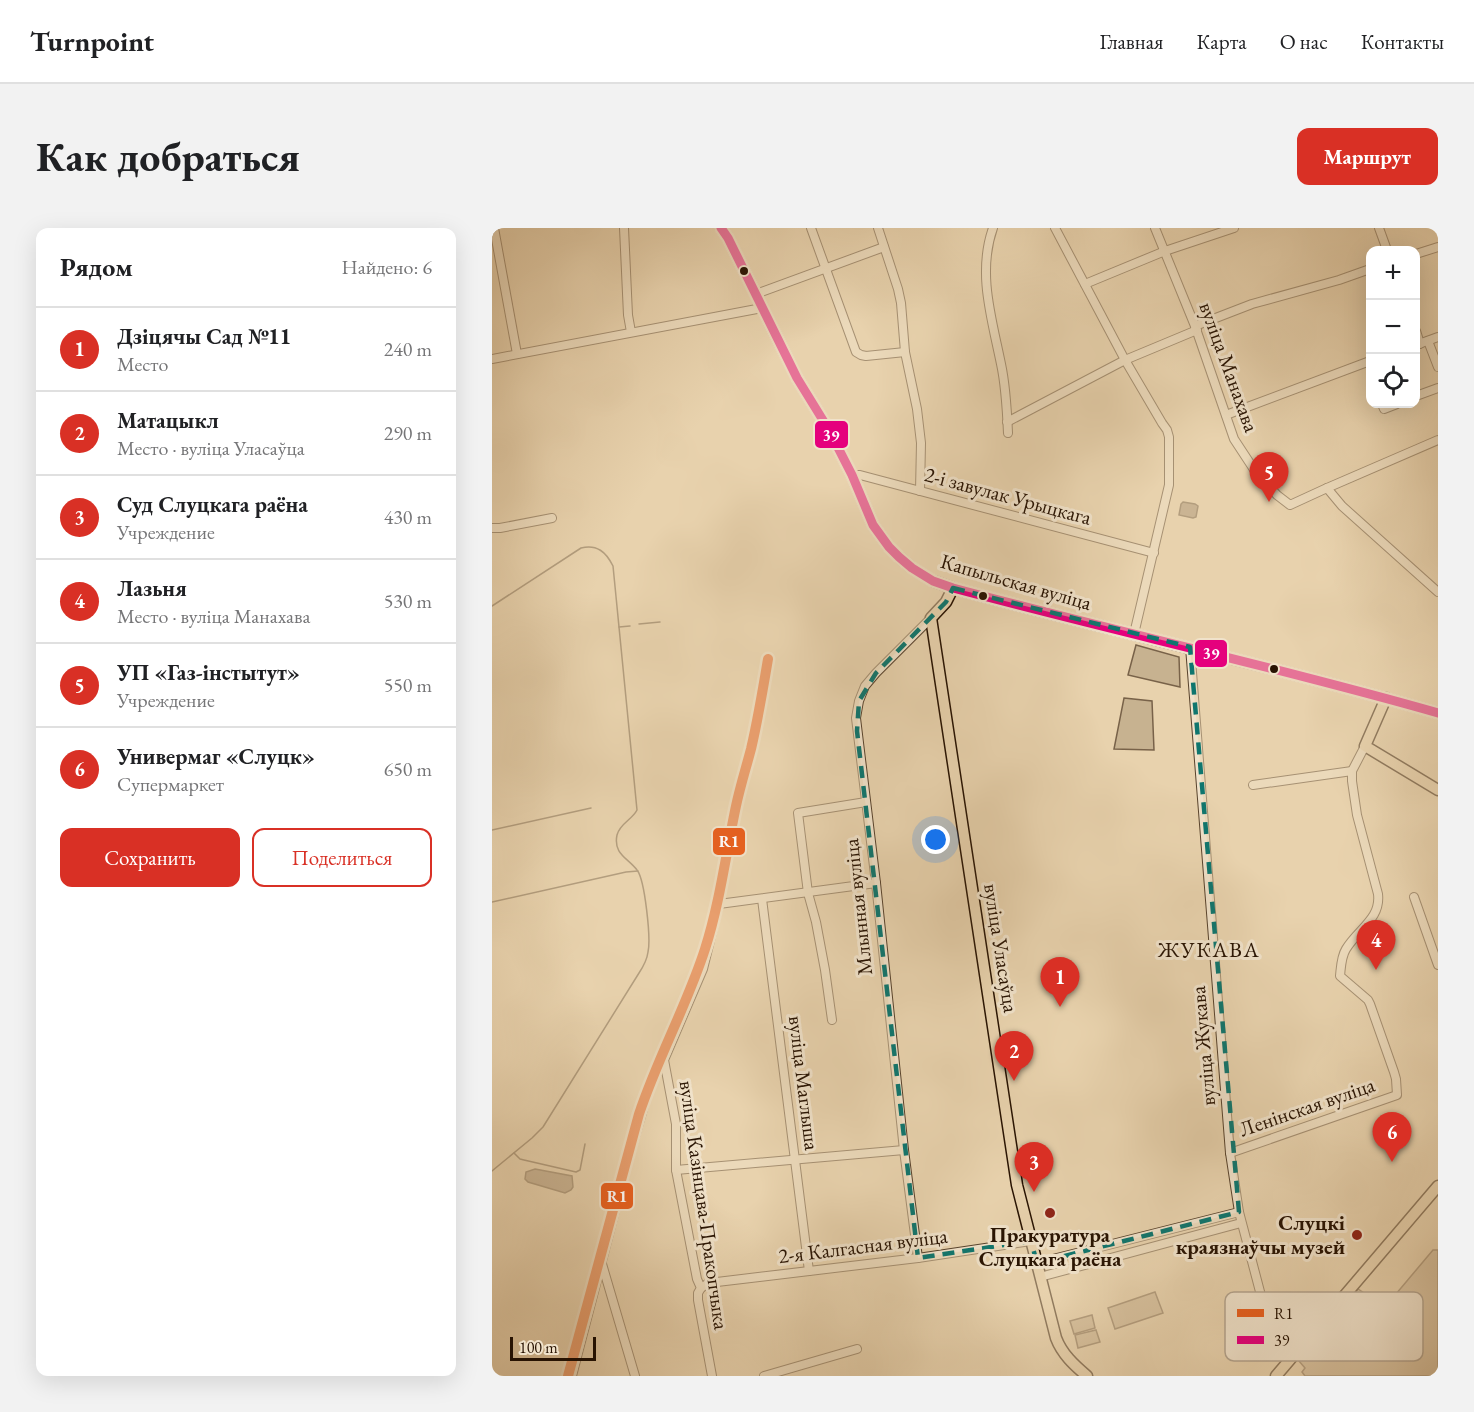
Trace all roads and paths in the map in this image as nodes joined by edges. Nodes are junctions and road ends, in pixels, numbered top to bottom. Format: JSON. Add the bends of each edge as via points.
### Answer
{"nodes":[{"id":1,"x":494,"y":228,"type":"edge"},
{"id":2,"x":624,"y":228,"type":"edge"},
{"id":3,"x":721,"y":228,"type":"edge"},
{"id":4,"x":811,"y":228,"type":"edge"},
{"id":5,"x":878,"y":228,"type":"edge"},
{"id":6,"x":993,"y":228,"type":"edge"},
{"id":7,"x":1055,"y":228,"type":"edge"},
{"id":8,"x":1155,"y":228,"type":"edge"},
{"id":9,"x":1234,"y":228,"type":"edge"},
{"id":10,"x":1379,"y":228,"type":"edge"},
{"id":11,"x":1386,"y":246,"type":"edge"},
{"id":12,"x":884,"y":247,"type":"junction"},
{"id":13,"x":1438,"y":247,"type":"edge"},
{"id":14,"x":1165,"y":251,"type":"junction"},
{"id":15,"x":1420,"y":253,"type":"edge"},
{"id":16,"x":826,"y":268,"type":"junction"},
{"id":17,"x":1366,"y":270,"type":"edge"},
{"id":18,"x":1085,"y":284,"type":"junction"},
{"id":19,"x":756,"y":294,"type":"junction"},
{"id":20,"x":762,"y":308,"type":"junction"},
{"id":21,"x":1196,"y":328,"type":"junction"},
{"id":22,"x":631,"y":333,"type":"junction"},
{"id":23,"x":1438,"y":337,"type":"edge"},
{"id":24,"x":1421,"y":343,"type":"edge"},
{"id":25,"x":905,"y":351,"type":"junction"},
{"id":26,"x":517,"y":354,"type":"junction"},
{"id":27,"x":492,"y":359,"type":"edge"},
{"id":28,"x":1125,"y":360,"type":"junction"},
{"id":29,"x":1366,"y":366,"type":"edge"},
{"id":30,"x":1438,"y":368,"type":"edge"},
{"id":31,"x":1438,"y":388,"type":"edge"},
{"id":32,"x":1420,"y":395,"type":"edge"},
{"id":33,"x":1226,"y":415,"type":"junction"},
{"id":34,"x":1008,"y":422,"type":"junction"},
{"id":35,"x":1008,"y":433,"type":"dead end"},
{"id":36,"x":1438,"y":440,"type":"edge"},
{"id":37,"x":852,"y":475,"type":"junction"},
{"id":38,"x":1326,"y":488,"type":"junction"},
{"id":39,"x":920,"y":491,"type":"junction"},
{"id":40,"x":552,"y":518,"type":"dead end"},
{"id":41,"x":492,"y":528,"type":"edge"},
{"id":42,"x":1154,"y":553,"type":"junction"},
{"id":43,"x":952,"y":588,"type":"junction"},
{"id":44,"x":1438,"y":592,"type":"edge"},
{"id":45,"x":931,"y":618,"type":"junction"},
{"id":46,"x":1134,"y":634,"type":"junction"},
{"id":47,"x":1190,"y":647,"type":"junction"},
{"id":48,"x":1386,"y":698,"type":"junction"},
{"id":49,"x":1438,"y":713,"type":"edge"},
{"id":50,"x":1365,"y":746,"type":"junction"},
{"id":51,"x":1352,"y":771,"type":"junction"},
{"id":52,"x":1253,"y":785,"type":"dead end"},
{"id":53,"x":1438,"y":790,"type":"edge"},
{"id":54,"x":866,"y":802,"type":"junction"},
{"id":55,"x":876,"y":883,"type":"junction"},
{"id":56,"x":808,"y":893,"type":"junction"},
{"id":57,"x":1414,"y":897,"type":"dead end"},
{"id":58,"x":762,"y":899,"type":"junction"},
{"id":59,"x":1438,"y":965,"type":"edge"},
{"id":60,"x":832,"y":1020,"type":"dead end"},
{"id":61,"x":664,"y":1060,"type":"junction"},
{"id":62,"x":904,"y":1150,"type":"junction"},
{"id":63,"x":1230,"y":1153,"type":"junction"},
{"id":64,"x":796,"y":1160,"type":"junction"},
{"id":65,"x":676,"y":1170,"type":"junction"},
{"id":66,"x":1438,"y":1186,"type":"edge"},
{"id":67,"x":1239,"y":1212,"type":"junction"},
{"id":68,"x":1241,"y":1223,"type":"junction"},
{"id":69,"x":1031,"y":1241,"type":"junction"},
{"id":70,"x":918,"y":1257,"type":"junction"},
{"id":71,"x":602,"y":1263,"type":"junction"},
{"id":72,"x":1036,"y":1263,"type":"junction"},
{"id":73,"x":809,"y":1271,"type":"junction"},
{"id":74,"x":1040,"y":1277,"type":"junction"},
{"id":75,"x":701,"y":1288,"type":"junction"},
{"id":76,"x":1260,"y":1292,"type":"edge"},
{"id":77,"x":1348,"y":1292,"type":"edge"},
{"id":78,"x":857,"y":1349,"type":"dead end"},
{"id":79,"x":1289,"y":1361,"type":"edge"},
{"id":80,"x":572,"y":1376,"type":"edge"},
{"id":81,"x":635,"y":1376,"type":"edge"},
{"id":82,"x":712,"y":1376,"type":"edge"},
{"id":83,"x":764,"y":1376,"type":"edge"},
{"id":84,"x":1087,"y":1376,"type":"edge"},
{"id":85,"x":1276,"y":1376,"type":"edge"}],
"edges":[{"from":1,"to":26,"type":"street"},
{"from":2,"to":22,"type":"street"},
{"from":3,"to":19,"type":"main road","name":"Капыльская вуліца"},
{"from":4,"to":16,"type":"street"},
{"from":5,"to":12,"type":"street"},
{"from":6,"to":34,"type":"street","via":[[986,255],[986,281]]},
{"from":7,"to":18,"type":"street"},
{"from":8,"to":14,"type":"street","name":"вуліца Манахава"},
{"from":9,"to":14,"type":"street"},
{"from":10,"to":11,"type":"street"},
{"from":12,"to":16,"type":"street"},
{"from":12,"to":25,"type":"street","via":[[901,303]]},
{"from":13,"to":15,"type":"street"},
{"from":14,"to":18,"type":"street"},
{"from":14,"to":21,"type":"street","name":"вуліца Манахава"},
{"from":16,"to":19,"type":"street"},
{"from":16,"to":25,"type":"street","via":[[856,352],[866,356]]},
{"from":17,"to":21,"type":"street","via":[[1252,304]]},
{"from":18,"to":28,"type":"street"},
{"from":19,"to":20,"type":"main road","name":"Капыльская вуліца"},
{"from":20,"to":22,"type":"street"},
{"from":20,"to":37,"type":"main road","name":"Капыльская вуліца"},
{"from":21,"to":28,"type":"street"},
{"from":21,"to":33,"type":"street","name":"вуліца Манахава"},
{"from":22,"to":26,"type":"street"},
{"from":23,"to":24,"type":"street"},
{"from":24,"to":30,"type":"street"},
{"from":25,"to":39,"type":"street","via":[[921,443]]},
{"from":26,"to":27,"type":"street"},
{"from":28,"to":34,"type":"street"},
{"from":28,"to":42,"type":"street","via":[[1169,437],[1169,485]]},
{"from":29,"to":33,"type":"street"},
{"from":31,"to":32,"type":"street"},
{"from":33,"to":38,"type":"street","name":"вуліца Манахава","via":[[1234,439],[1255,471],[1290,505]]},
{"from":34,"to":35,"type":"street"},
{"from":36,"to":38,"type":"street"},
{"from":37,"to":39,"type":"street","name":"2-і завулак Урыцкага"},
{"from":37,"to":43,"type":"main road","name":"Капыльская вуліца","via":[[873,525],[894,552],[912,568]]},
{"from":38,"to":44,"type":"street"},
{"from":39,"to":42,"type":"street","name":"2-і завулак Урыцкага"},
{"from":40,"to":41,"type":"street"},
{"from":42,"to":46,"type":"street"},
{"from":43,"to":45,"type":"main road","name":"Млынная вуліца","via":[[946,602]]},
{"from":43,"to":46,"type":"main road","name":"Капыльская вуліца"},
{"from":45,"to":54,"type":"street","name":"Млынная вуліца","via":[[876,673],[859,701],[856,718]]},
{"from":45,"to":69,"type":"main road","name":"вуліца Уласаўца","via":[[1017,1185]]},
{"from":46,"to":47,"type":"main road","name":"Капыльская вуліца"},
{"from":47,"to":48,"type":"main road","name":"Капыльская вуліца"},
{"from":47,"to":63,"type":"street","name":"вуліца Жукава"},
{"from":48,"to":49,"type":"main road","name":"Капыльская вуліца"},
{"from":48,"to":50,"type":"main road"},
{"from":50,"to":51,"type":"street"},
{"from":50,"to":53,"type":"main road"},
{"from":51,"to":52,"type":"street"},
{"from":51,"to":63,"type":"street","name":"Ленінская вуліца","via":[[1357,815],[1378,906],[1345,951],[1340,976],[1370,1004],[1394,1072],[1396,1095]]},
{"from":54,"to":55,"type":"street","name":"Млынная вуліца"},
{"from":54,"to":56,"type":"street","via":[[798,813]]},
{"from":55,"to":56,"type":"street"},
{"from":55,"to":62,"type":"street","name":"Млынная вуліца"},
{"from":56,"to":58,"type":"street"},
{"from":56,"to":60,"type":"street"},
{"from":57,"to":59,"type":"street"},
{"from":58,"to":61,"type":"street","name":"вуліца Казінцава-Пракопчыка","via":[[719,904],[703,969]]},
{"from":58,"to":64,"type":"street","name":"вуліца Маглыша"},
{"from":61,"to":65,"type":"street","name":"вуліца Казінцава-Пракопчыка","via":[[676,1124]]},
{"from":61,"to":71,"type":"street","via":[[648,1092]]},
{"from":62,"to":64,"type":"street"},
{"from":62,"to":70,"type":"street","name":"Млынная вуліца"},
{"from":63,"to":67,"type":"street","name":"вуліца Жукава"},
{"from":64,"to":65,"type":"street"},
{"from":64,"to":73,"type":"street","name":"вуліца Маглыша"},
{"from":65,"to":75,"type":"street","name":"вуліца Казінцава-Пракопчыка"},
{"from":66,"to":77,"type":"main road"},
{"from":67,"to":68,"type":"street","name":"вуліца Жукава"},
{"from":67,"to":72,"type":"street"},
{"from":68,"to":74,"type":"street"},
{"from":68,"to":76,"type":"street","name":"вуліца Жукава"},
{"from":69,"to":70,"type":"street","name":"2-я Калгасная вуліца"},
{"from":69,"to":72,"type":"main road","name":"вуліца Уласаўца"},
{"from":70,"to":73,"type":"street","name":"2-я Калгасная вуліца"},
{"from":71,"to":80,"type":"street"},
{"from":71,"to":81,"type":"street"},
{"from":72,"to":74,"type":"main road","name":"вуліца Уласаўца"},
{"from":73,"to":75,"type":"street","name":"2-я Калгасная вуліца","via":[[717,1282]]},
{"from":74,"to":84,"type":"main road","name":"вуліца Уласаўца","via":[[1062,1351]]},
{"from":75,"to":82,"type":"street","name":"вуліца Казінцава-Пракопчыка","via":[[698,1300]]},
{"from":78,"to":83,"type":"street"},
{"from":79,"to":85,"type":"main road"}]}
